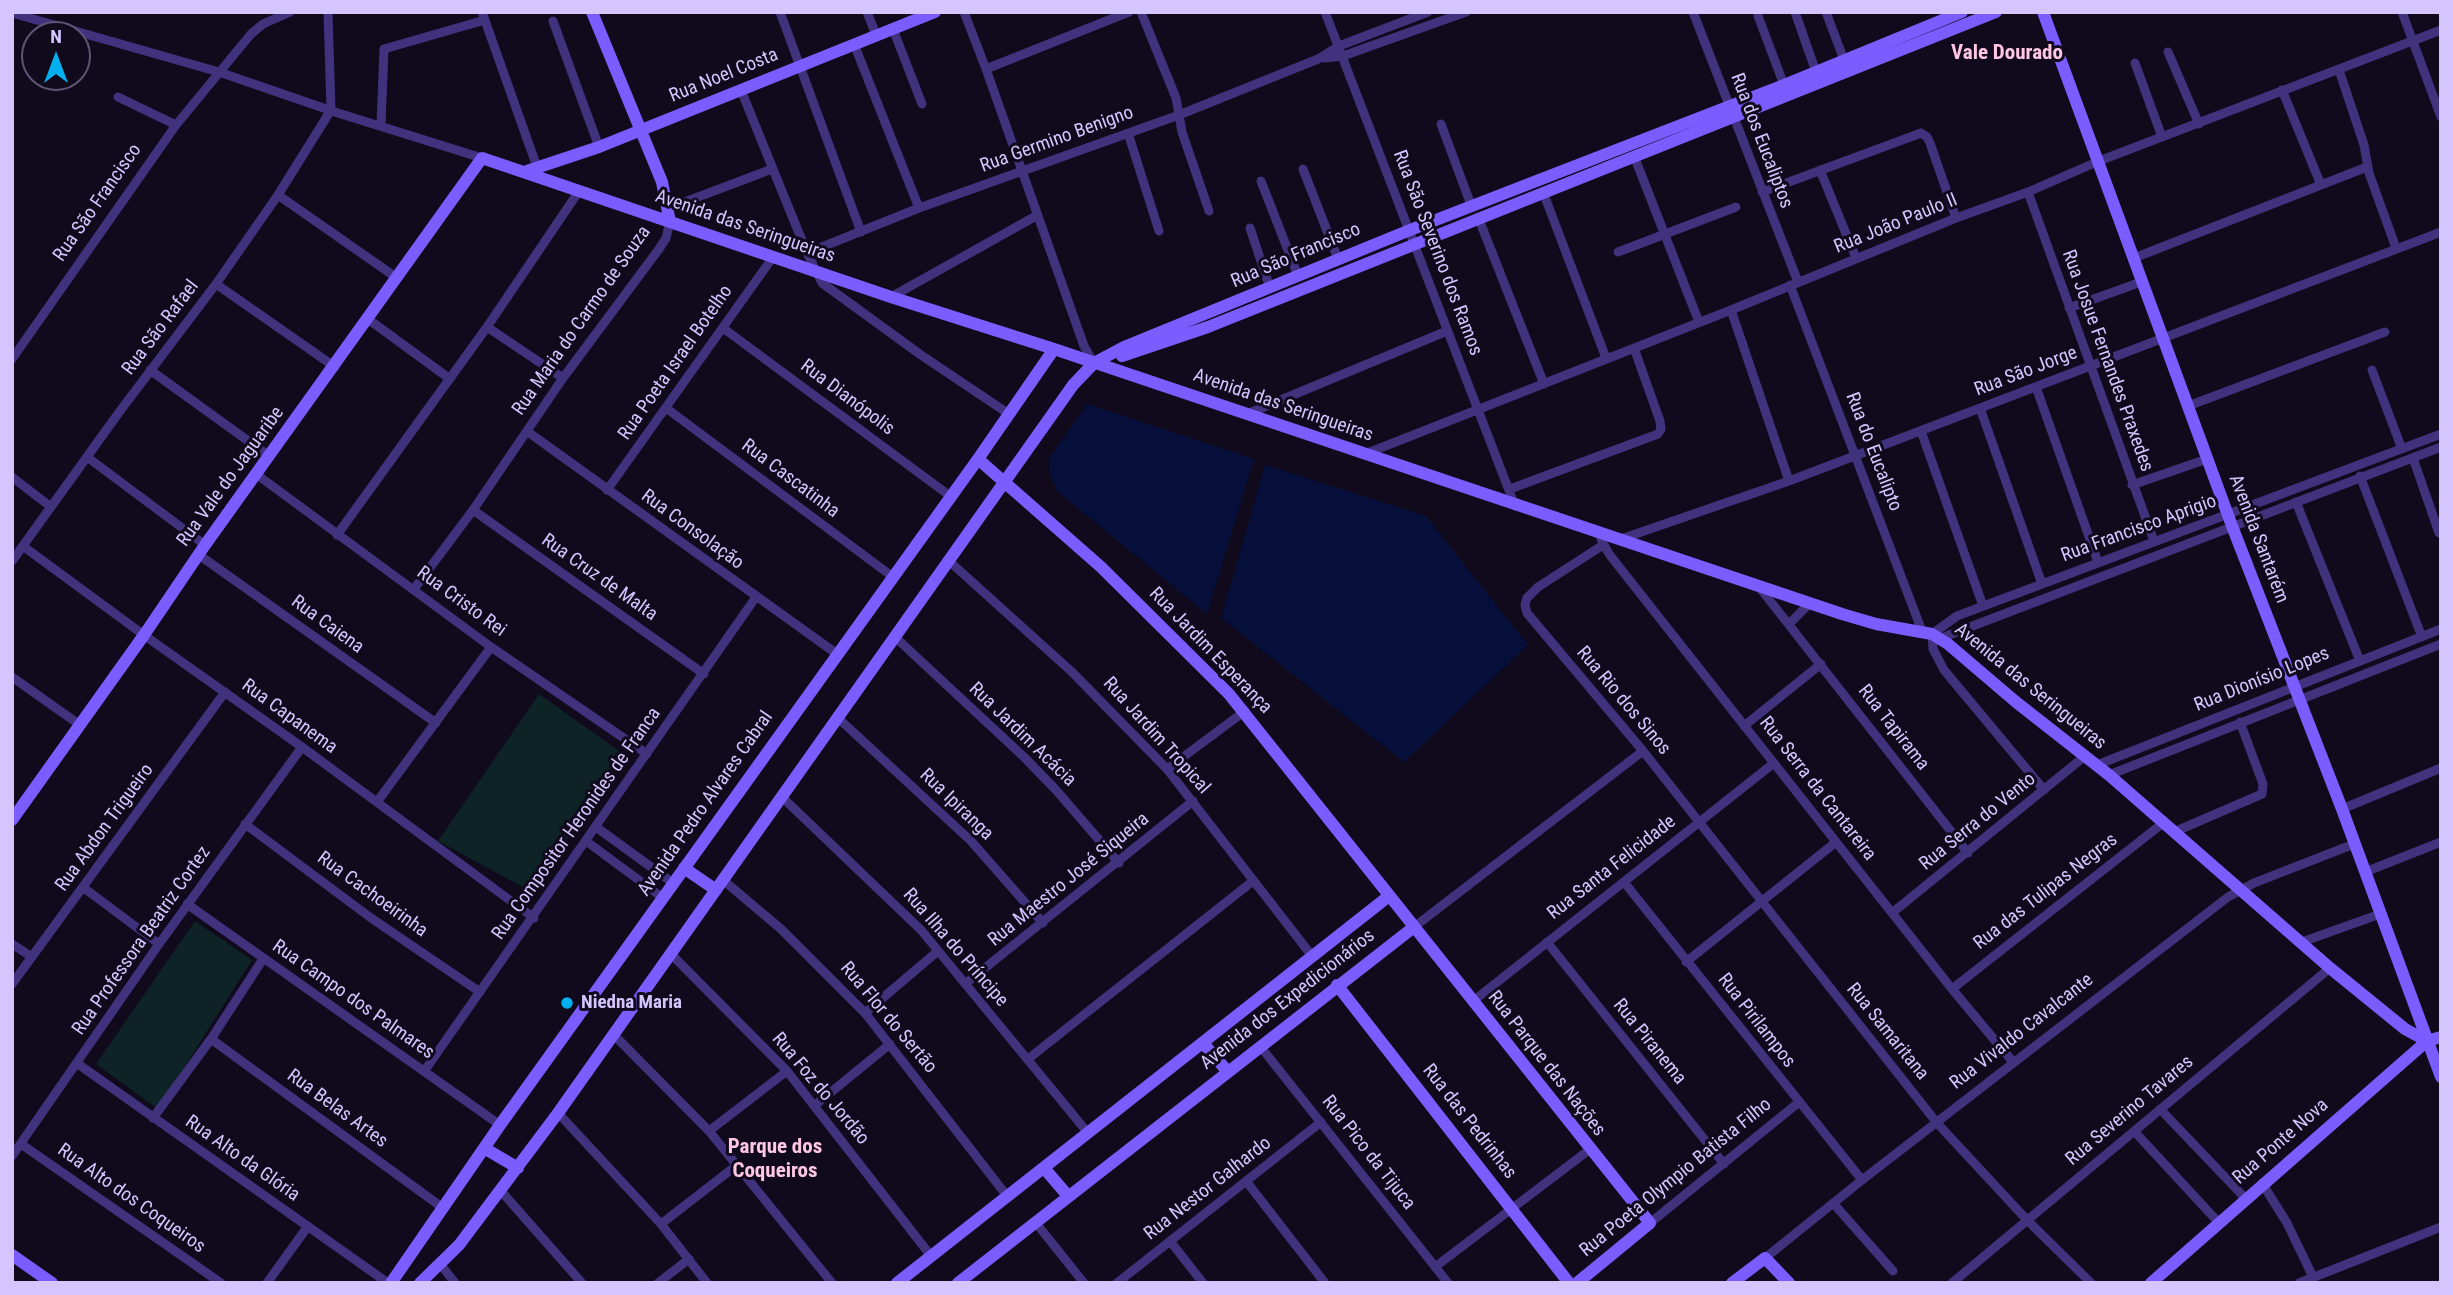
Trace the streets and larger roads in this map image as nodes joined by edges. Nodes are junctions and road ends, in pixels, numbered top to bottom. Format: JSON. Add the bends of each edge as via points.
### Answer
{"nodes":[{"id":1,"x":12,"y":12,"type":"edge"},
{"id":2,"x":290,"y":12,"type":"edge"},
{"id":3,"x":328,"y":12,"type":"edge"},
{"id":4,"x":592,"y":12,"type":"edge"},
{"id":5,"x":780,"y":12,"type":"edge"},
{"id":6,"x":867,"y":12,"type":"edge"},
{"id":7,"x":935,"y":12,"type":"edge"},
{"id":8,"x":964,"y":12,"type":"edge"},
{"id":9,"x":1129,"y":12,"type":"edge"},
{"id":10,"x":1141,"y":12,"type":"edge"},
{"id":11,"x":1325,"y":12,"type":"edge"},
{"id":12,"x":1428,"y":12,"type":"edge"},
{"id":13,"x":1466,"y":12,"type":"edge"},
{"id":14,"x":1693,"y":12,"type":"edge"},
{"id":15,"x":1795,"y":12,"type":"edge"},
{"id":16,"x":1826,"y":12,"type":"edge"},
{"id":17,"x":1962,"y":12,"type":"edge"},
{"id":18,"x":1996,"y":12,"type":"edge"},
{"id":19,"x":2043,"y":12,"type":"edge"},
{"id":20,"x":2402,"y":12,"type":"edge"},
{"id":21,"x":484,"y":16,"type":"edge"},
{"id":22,"x":1758,"y":16,"type":"dead end"},
{"id":23,"x":552,"y":21,"type":"dead end"},
{"id":24,"x":892,"y":29,"type":"junction"},
{"id":25,"x":2441,"y":30,"type":"edge"},
{"id":26,"x":876,"y":35,"type":"junction"},
{"id":27,"x":2413,"y":41,"type":"junction"},
{"id":28,"x":854,"y":44,"type":"junction"},
{"id":29,"x":1339,"y":46,"type":"junction"},
{"id":30,"x":2168,"y":52,"type":"dead end"},
{"id":31,"x":1343,"y":56,"type":"junction"},
{"id":32,"x":1318,"y":59,"type":"junction"},
{"id":33,"x":1844,"y":60,"type":"junction"},
{"id":34,"x":2135,"y":63,"type":"dead end"},
{"id":35,"x":799,"y":66,"type":"junction"},
{"id":36,"x":986,"y":69,"type":"junction"},
{"id":37,"x":2339,"y":70,"type":"junction"},
{"id":38,"x":219,"y":72,"type":"junction"},
{"id":39,"x":1816,"y":72,"type":"junction"},
{"id":40,"x":1784,"y":85,"type":"junction"},
{"id":41,"x":741,"y":90,"type":"junction"},
{"id":42,"x":2282,"y":90,"type":"junction"},
{"id":43,"x":118,"y":97,"type":"dead end"},
{"id":44,"x":922,"y":104,"type":"dead end"},
{"id":45,"x":2439,"y":105,"type":"edge"},
{"id":46,"x":331,"y":110,"type":"junction"},
{"id":47,"x":1730,"y":111,"type":"junction"},
{"id":48,"x":1179,"y":115,"type":"junction"},
{"id":49,"x":2441,"y":117,"type":"edge"},
{"id":50,"x":1441,"y":124,"type":"dead end"},
{"id":51,"x":2199,"y":124,"type":"junction"},
{"id":52,"x":176,"y":125,"type":"junction"},
{"id":53,"x":381,"y":125,"type":"junction"},
{"id":54,"x":640,"y":131,"type":"junction"},
{"id":55,"x":1128,"y":133,"type":"junction"},
{"id":56,"x":2162,"y":137,"type":"junction"},
{"id":57,"x":598,"y":147,"type":"junction"},
{"id":58,"x":1634,"y":156,"type":"junction"},
{"id":59,"x":482,"y":158,"type":"junction"},
{"id":60,"x":2099,"y":161,"type":"junction"},
{"id":61,"x":2367,"y":167,"type":"junction"},
{"id":62,"x":532,"y":169,"type":"junction"},
{"id":63,"x":772,"y":169,"type":"junction"},
{"id":64,"x":1303,"y":169,"type":"dead end"},
{"id":65,"x":1820,"y":170,"type":"junction"},
{"id":66,"x":1021,"y":172,"type":"junction"},
{"id":67,"x":1261,"y":181,"type":"dead end"},
{"id":68,"x":2321,"y":185,"type":"junction"},
{"id":69,"x":579,"y":191,"type":"junction"},
{"id":70,"x":1543,"y":192,"type":"junction"},
{"id":71,"x":1762,"y":192,"type":"junction"},
{"id":72,"x":2028,"y":192,"type":"junction"},
{"id":73,"x":278,"y":195,"type":"junction"},
{"id":74,"x":1471,"y":205,"type":"junction"},
{"id":75,"x":1736,"y":207,"type":"dead end"},
{"id":76,"x":669,"y":208,"type":"junction"},
{"id":77,"x":919,"y":208,"type":"junction"},
{"id":78,"x":1209,"y":211,"type":"dead end"},
{"id":79,"x":1036,"y":216,"type":"junction"},
{"id":80,"x":1478,"y":217,"type":"junction"},
{"id":81,"x":1956,"y":218,"type":"junction"},
{"id":82,"x":670,"y":222,"type":"junction"},
{"id":83,"x":1250,"y":228,"type":"dead end"},
{"id":84,"x":1410,"y":230,"type":"junction"},
{"id":85,"x":1159,"y":231,"type":"dead end"},
{"id":86,"x":861,"y":232,"type":"junction"},
{"id":87,"x":2441,"y":232,"type":"edge"},
{"id":88,"x":1665,"y":234,"type":"junction"},
{"id":89,"x":1414,"y":243,"type":"junction"},
{"id":90,"x":2396,"y":248,"type":"junction"},
{"id":91,"x":1619,"y":252,"type":"dead end"},
{"id":92,"x":807,"y":253,"type":"junction"},
{"id":93,"x":773,"y":257,"type":"junction"},
{"id":94,"x":1856,"y":258,"type":"junction"},
{"id":95,"x":2134,"y":258,"type":"junction"},
{"id":96,"x":1338,"y":259,"type":"junction"},
{"id":97,"x":815,"y":271,"type":"junction"},
{"id":98,"x":1298,"y":276,"type":"junction"},
{"id":99,"x":397,"y":278,"type":"junction"},
{"id":100,"x":2141,"y":282,"type":"junction"},
{"id":101,"x":216,"y":284,"type":"junction"},
{"id":102,"x":1794,"y":284,"type":"junction"},
{"id":103,"x":1270,"y":288,"type":"junction"},
{"id":104,"x":891,"y":297,"type":"junction"},
{"id":105,"x":2069,"y":308,"type":"junction"},
{"id":106,"x":1731,"y":310,"type":"junction"},
{"id":107,"x":368,"y":319,"type":"junction"},
{"id":108,"x":1699,"y":322,"type":"junction"},
{"id":109,"x":487,"y":327,"type":"junction"},
{"id":110,"x":723,"y":328,"type":"junction"},
{"id":111,"x":1447,"y":331,"type":"junction"},
{"id":112,"x":2385,"y":332,"type":"dead end"},
{"id":113,"x":2163,"y":339,"type":"junction"},
{"id":114,"x":1634,"y":348,"type":"junction"},
{"id":115,"x":1054,"y":349,"type":"junction"},
{"id":116,"x":1606,"y":358,"type":"junction"},
{"id":117,"x":12,"y":359,"type":"edge"},
{"id":118,"x":1094,"y":363,"type":"junction"},
{"id":119,"x":2090,"y":366,"type":"junction"},
{"id":120,"x":335,"y":367,"type":"junction"},
{"id":121,"x":150,"y":370,"type":"junction"},
{"id":122,"x":2372,"y":370,"type":"dead end"},
{"id":123,"x":563,"y":378,"type":"junction"},
{"id":124,"x":450,"y":379,"type":"junction"},
{"id":125,"x":1544,"y":384,"type":"junction"},
{"id":126,"x":2036,"y":387,"type":"junction"},
{"id":127,"x":2189,"y":405,"type":"junction"},
{"id":128,"x":666,"y":408,"type":"junction"},
{"id":129,"x":1980,"y":408,"type":"junction"},
{"id":130,"x":1478,"y":409,"type":"junction"},
{"id":131,"x":1009,"y":414,"type":"junction"},
{"id":132,"x":1247,"y":414,"type":"junction"},
{"id":133,"x":1922,"y":431,"type":"junction"},
{"id":134,"x":528,"y":432,"type":"junction"},
{"id":135,"x":2441,"y":434,"type":"edge"},
{"id":136,"x":2441,"y":447,"type":"edge"},
{"id":137,"x":2402,"y":449,"type":"junction"},
{"id":138,"x":1365,"y":454,"type":"junction"},
{"id":139,"x":269,"y":456,"type":"junction"},
{"id":140,"x":1856,"y":456,"type":"junction"},
{"id":141,"x":87,"y":457,"type":"junction"},
{"id":142,"x":2207,"y":458,"type":"junction"},
{"id":143,"x":2413,"y":458,"type":"junction"},
{"id":144,"x":978,"y":459,"type":"junction"},
{"id":145,"x":256,"y":474,"type":"junction"},
{"id":146,"x":2360,"y":476,"type":"junction"},
{"id":147,"x":12,"y":477,"type":"edge"},
{"id":148,"x":1789,"y":481,"type":"junction"},
{"id":149,"x":1005,"y":482,"type":"junction"},
{"id":150,"x":2132,"y":485,"type":"junction"},
{"id":151,"x":1510,"y":489,"type":"junction"},
{"id":152,"x":607,"y":490,"type":"junction"},
{"id":153,"x":950,"y":496,"type":"junction"},
{"id":154,"x":2296,"y":502,"type":"junction"},
{"id":155,"x":1515,"y":506,"type":"junction"},
{"id":156,"x":51,"y":507,"type":"junction"},
{"id":157,"x":473,"y":510,"type":"junction"},
{"id":158,"x":2230,"y":520,"type":"junction"},
{"id":159,"x":2439,"y":533,"type":"dead end"},
{"id":160,"x":337,"y":535,"type":"junction"},
{"id":161,"x":1601,"y":539,"type":"junction"},
{"id":162,"x":1621,"y":539,"type":"junction"},
{"id":163,"x":2154,"y":541,"type":"junction"},
{"id":164,"x":23,"y":546,"type":"junction"},
{"id":165,"x":202,"y":550,"type":"junction"},
{"id":166,"x":12,"y":561,"type":"edge"},
{"id":167,"x":949,"y":561,"type":"junction"},
{"id":168,"x":2098,"y":562,"type":"junction"},
{"id":169,"x":892,"y":578,"type":"junction"},
{"id":170,"x":1758,"y":584,"type":"junction"},
{"id":171,"x":2042,"y":584,"type":"junction"},
{"id":172,"x":414,"y":589,"type":"junction"},
{"id":173,"x":756,"y":597,"type":"junction"},
{"id":174,"x":1810,"y":603,"type":"junction"},
{"id":175,"x":1983,"y":606,"type":"junction"},
{"id":176,"x":1789,"y":624,"type":"junction"},
{"id":177,"x":2441,"y":629,"type":"edge"},
{"id":178,"x":144,"y":635,"type":"junction"},
{"id":179,"x":1932,"y":636,"type":"junction"},
{"id":180,"x":2422,"y":636,"type":"junction"},
{"id":181,"x":895,"y":637,"type":"junction"},
{"id":182,"x":2441,"y":644,"type":"edge"},
{"id":183,"x":491,"y":647,"type":"junction"},
{"id":184,"x":837,"y":654,"type":"junction"},
{"id":185,"x":2360,"y":661,"type":"junction"},
{"id":186,"x":1821,"y":664,"type":"junction"},
{"id":187,"x":704,"y":674,"type":"junction"},
{"id":188,"x":12,"y":677,"type":"edge"},
{"id":189,"x":2293,"y":686,"type":"junction"},
{"id":190,"x":225,"y":692,"type":"junction"},
{"id":191,"x":2299,"y":700,"type":"junction"},
{"id":192,"x":1245,"y":711,"type":"junction"},
{"id":193,"x":838,"y":718,"type":"junction"},
{"id":194,"x":2208,"y":721,"type":"junction"},
{"id":195,"x":2240,"y":722,"type":"junction"},
{"id":196,"x":436,"y":723,"type":"junction"},
{"id":197,"x":80,"y":725,"type":"junction"},
{"id":198,"x":1744,"y":726,"type":"junction"},
{"id":199,"x":2213,"y":733,"type":"junction"},
{"id":200,"x":302,"y":747,"type":"junction"},
{"id":201,"x":1643,"y":751,"type":"junction"},
{"id":202,"x":647,"y":754,"type":"junction"},
{"id":203,"x":2085,"y":756,"type":"junction"},
{"id":204,"x":1774,"y":763,"type":"junction"},
{"id":205,"x":2097,"y":765,"type":"junction"},
{"id":206,"x":2441,"y":768,"type":"edge"},
{"id":207,"x":1167,"y":769,"type":"junction"},
{"id":208,"x":2109,"y":775,"type":"junction"},
{"id":209,"x":2044,"y":790,"type":"junction"},
{"id":210,"x":783,"y":797,"type":"junction"},
{"id":211,"x":1193,"y":801,"type":"junction"},
{"id":212,"x":377,"y":802,"type":"junction"},
{"id":213,"x":2342,"y":809,"type":"junction"},
{"id":214,"x":13,"y":816,"type":"edge"},
{"id":215,"x":1699,"y":822,"type":"junction"},
{"id":216,"x":2162,"y":823,"type":"junction"},
{"id":217,"x":245,"y":824,"type":"junction"},
{"id":218,"x":597,"y":827,"type":"junction"},
{"id":219,"x":2174,"y":832,"type":"junction"},
{"id":220,"x":586,"y":841,"type":"junction"},
{"id":221,"x":1836,"y":842,"type":"junction"},
{"id":222,"x":2441,"y":842,"type":"edge"},
{"id":223,"x":2354,"y":844,"type":"junction"},
{"id":224,"x":1968,"y":853,"type":"junction"},
{"id":225,"x":1119,"y":863,"type":"junction"},
{"id":226,"x":684,"y":868,"type":"junction"},
{"id":227,"x":2365,"y":872,"type":"junction"},
{"id":228,"x":1253,"y":881,"type":"junction"},
{"id":229,"x":1624,"y":882,"type":"junction"},
{"id":230,"x":673,"y":883,"type":"junction"},
{"id":231,"x":720,"y":885,"type":"junction"},
{"id":232,"x":84,"y":888,"type":"junction"},
{"id":233,"x":2240,"y":889,"type":"junction"},
{"id":234,"x":1389,"y":896,"type":"junction"},
{"id":235,"x":663,"y":898,"type":"junction"},
{"id":236,"x":1760,"y":902,"type":"junction"},
{"id":237,"x":187,"y":904,"type":"junction"},
{"id":238,"x":1892,"y":914,"type":"junction"},
{"id":239,"x":2380,"y":914,"type":"junction"},
{"id":240,"x":534,"y":918,"type":"junction"},
{"id":241,"x":1043,"y":923,"type":"junction"},
{"id":242,"x":1414,"y":928,"type":"junction"},
{"id":243,"x":1547,"y":942,"type":"junction"},
{"id":244,"x":2302,"y":943,"type":"junction"},
{"id":245,"x":12,"y":944,"type":"edge"},
{"id":246,"x":159,"y":944,"type":"junction"},
{"id":247,"x":938,"y":951,"type":"junction"},
{"id":248,"x":671,"y":954,"type":"junction"},
{"id":249,"x":32,"y":957,"type":"junction"},
{"id":250,"x":1312,"y":957,"type":"junction"},
{"id":251,"x":263,"y":959,"type":"junction"},
{"id":252,"x":1686,"y":961,"type":"junction"},
{"id":253,"x":2330,"y":968,"type":"junction"},
{"id":254,"x":16,"y":971,"type":"edge"},
{"id":255,"x":965,"y":984,"type":"junction"},
{"id":256,"x":12,"y":985,"type":"edge"},
{"id":257,"x":1337,"y":985,"type":"junction"},
{"id":258,"x":1952,"y":989,"type":"junction"},
{"id":259,"x":480,"y":992,"type":"junction"},
{"id":260,"x":1472,"y":1002,"type":"junction"},
{"id":261,"x":865,"y":1013,"type":"junction"},
{"id":262,"x":614,"y":1035,"type":"junction"},
{"id":263,"x":2441,"y":1037,"type":"edge"},
{"id":264,"x":211,"y":1040,"type":"junction"},
{"id":265,"x":2427,"y":1041,"type":"junction"},
{"id":266,"x":1203,"y":1043,"type":"junction"},
{"id":267,"x":890,"y":1044,"type":"junction"},
{"id":268,"x":1260,"y":1046,"type":"junction"},
{"id":269,"x":1028,"y":1059,"type":"junction"},
{"id":270,"x":2013,"y":1062,"type":"junction"},
{"id":271,"x":78,"y":1064,"type":"junction"},
{"id":272,"x":425,"y":1070,"type":"junction"},
{"id":273,"x":787,"y":1071,"type":"junction"},
{"id":274,"x":1228,"y":1072,"type":"junction"},
{"id":275,"x":2441,"y":1077,"type":"edge"},
{"id":276,"x":1798,"y":1103,"type":"junction"},
{"id":277,"x":814,"y":1107,"type":"junction"},
{"id":278,"x":2160,"y":1109,"type":"junction"},
{"id":279,"x":558,"y":1113,"type":"junction"},
{"id":280,"x":153,"y":1118,"type":"junction"},
{"id":281,"x":1321,"y":1122,"type":"junction"},
{"id":282,"x":1937,"y":1123,"type":"junction"},
{"id":283,"x":500,"y":1125,"type":"junction"},
{"id":284,"x":709,"y":1131,"type":"junction"},
{"id":285,"x":2134,"y":1131,"type":"junction"},
{"id":286,"x":1088,"y":1133,"type":"junction"},
{"id":287,"x":21,"y":1144,"type":"junction"},
{"id":288,"x":484,"y":1148,"type":"junction"},
{"id":289,"x":1589,"y":1150,"type":"junction"},
{"id":290,"x":12,"y":1156,"type":"edge"},
{"id":291,"x":1724,"y":1164,"type":"junction"},
{"id":292,"x":737,"y":1165,"type":"junction"},
{"id":293,"x":518,"y":1168,"type":"junction"},
{"id":294,"x":1044,"y":1168,"type":"junction"},
{"id":295,"x":1862,"y":1180,"type":"junction"},
{"id":296,"x":1246,"y":1181,"type":"junction"},
{"id":297,"x":2262,"y":1183,"type":"junction"},
{"id":298,"x":501,"y":1191,"type":"junction"},
{"id":299,"x":1007,"y":1196,"type":"junction"},
{"id":300,"x":1068,"y":1196,"type":"junction"},
{"id":301,"x":2245,"y":1198,"type":"junction"},
{"id":302,"x":1833,"y":1203,"type":"junction"},
{"id":303,"x":443,"y":1208,"type":"junction"},
{"id":304,"x":1512,"y":1208,"type":"junction"},
{"id":305,"x":2027,"y":1220,"type":"junction"},
{"id":306,"x":1036,"y":1223,"type":"junction"},
{"id":307,"x":1650,"y":1223,"type":"junction"},
{"id":308,"x":2219,"y":1223,"type":"junction"},
{"id":309,"x":661,"y":1224,"type":"junction"},
{"id":310,"x":308,"y":1226,"type":"junction"},
{"id":311,"x":2441,"y":1227,"type":"edge"},
{"id":312,"x":1170,"y":1241,"type":"junction"},
{"id":313,"x":12,"y":1255,"type":"edge"},
{"id":314,"x":931,"y":1256,"type":"junction"},
{"id":315,"x":1765,"y":1258,"type":"junction"},
{"id":316,"x":689,"y":1259,"type":"junction"},
{"id":317,"x":441,"y":1265,"type":"junction"},
{"id":318,"x":1435,"y":1267,"type":"junction"},
{"id":319,"x":1893,"y":1271,"type":"dead end"},
{"id":320,"x":2313,"y":1277,"type":"junction"},
{"id":321,"x":2324,"y":1278,"type":"edge"},
{"id":322,"x":52,"y":1283,"type":"edge"},
{"id":323,"x":221,"y":1283,"type":"edge"},
{"id":324,"x":267,"y":1283,"type":"edge"},
{"id":325,"x":389,"y":1283,"type":"edge"},
{"id":326,"x":420,"y":1283,"type":"edge"},
{"id":327,"x":455,"y":1283,"type":"edge"},
{"id":328,"x":582,"y":1283,"type":"edge"},
{"id":329,"x":658,"y":1283,"type":"edge"},
{"id":330,"x":707,"y":1283,"type":"edge"},
{"id":331,"x":832,"y":1283,"type":"edge"},
{"id":332,"x":897,"y":1283,"type":"edge"},
{"id":333,"x":958,"y":1283,"type":"edge"},
{"id":334,"x":1084,"y":1283,"type":"edge"},
{"id":335,"x":1117,"y":1283,"type":"edge"},
{"id":336,"x":1203,"y":1283,"type":"edge"},
{"id":337,"x":1325,"y":1283,"type":"edge"},
{"id":338,"x":1448,"y":1283,"type":"edge"},
{"id":339,"x":1569,"y":1283,"type":"edge"},
{"id":340,"x":1577,"y":1283,"type":"edge"},
{"id":341,"x":1732,"y":1283,"type":"edge"},
{"id":342,"x":1789,"y":1283,"type":"edge"},
{"id":343,"x":1952,"y":1283,"type":"edge"},
{"id":344,"x":2091,"y":1283,"type":"edge"},
{"id":345,"x":2151,"y":1283,"type":"edge"},
{"id":346,"x":2299,"y":1283,"type":"edge"}],
"edges":[{"from":1,"to":38,"type":"street","name":"Avenida das Seringueiras"},
{"from":2,"to":38,"type":"street","name":"Rua São Francisco","via":[[256,29]]},
{"from":3,"to":46,"type":"street"},
{"from":4,"to":54,"type":"street","name":"Rua Maria do Carmo de Souza"},
{"from":5,"to":35,"type":"street"},
{"from":6,"to":26,"type":"street"},
{"from":7,"to":24,"type":"street","name":"Rua Noel Costa"},
{"from":8,"to":36,"type":"street"},
{"from":9,"to":36,"type":"street"},
{"from":10,"to":48,"type":"street"},
{"from":11,"to":29,"type":"street","name":"Rua São Severino dos Ramos"},
{"from":12,"to":29,"type":"street","name":"Rua Germino Benigno"},
{"from":13,"to":31,"type":"street","name":"Rua Germino Benigno"},
{"from":14,"to":47,"type":"street","name":"Rua dos Eucaliptos"},
{"from":15,"to":39,"type":"street"},
{"from":16,"to":33,"type":"street"},
{"from":17,"to":33,"type":"street","name":"Rua São Francisco"},
{"from":18,"to":47,"type":"street","name":"Rua São Francisco"},
{"from":19,"to":60,"type":"street","name":"Avenida Santarém"},
{"from":20,"to":27,"type":"street"},
{"from":21,"to":53,"type":"street","via":[[384,49]]},
{"from":21,"to":62,"type":"street"},
{"from":22,"to":40,"type":"street"},
{"from":23,"to":57,"type":"street"},
{"from":24,"to":26,"type":"street","name":"Rua Noel Costa"},
{"from":24,"to":44,"type":"street"},
{"from":25,"to":27,"type":"street","name":"Rua João Paulo II"},
{"from":26,"to":28,"type":"street","name":"Rua Noel Costa"},
{"from":27,"to":37,"type":"street","name":"Rua João Paulo II"},
{"from":27,"to":45,"type":"street"},
{"from":28,"to":35,"type":"street","name":"Rua Noel Costa"},
{"from":28,"to":77,"type":"street"},
{"from":29,"to":31,"type":"street","name":"Rua São Severino dos Ramos"},
{"from":29,"to":32,"type":"street","name":"Rua Germino Benigno"},
{"from":30,"to":51,"type":"street"},
{"from":31,"to":32,"type":"street","name":"Rua Germino Benigno"},
{"from":31,"to":84,"type":"street","name":"Rua São Severino dos Ramos"},
{"from":32,"to":48,"type":"street","name":"Rua Germino Benigno"},
{"from":33,"to":39,"type":"street","name":"Rua São Francisco"},
{"from":34,"to":56,"type":"street"},
{"from":35,"to":41,"type":"street","name":"Rua Noel Costa"},
{"from":35,"to":86,"type":"street"},
{"from":36,"to":66,"type":"street"},
{"from":37,"to":42,"type":"street","name":"Rua João Paulo II"},
{"from":37,"to":61,"type":"street"},
{"from":38,"to":46,"type":"street","name":"Avenida das Seringueiras"},
{"from":38,"to":52,"type":"street","name":"Rua São Francisco"},
{"from":39,"to":40,"type":"street","name":"Rua São Francisco"},
{"from":40,"to":47,"type":"street","name":"Rua São Francisco"},
{"from":41,"to":54,"type":"street","name":"Rua Noel Costa"},
{"from":41,"to":63,"type":"street"},
{"from":42,"to":51,"type":"street","name":"Rua João Paulo II"},
{"from":42,"to":68,"type":"street"},
{"from":43,"to":52,"type":"street"},
{"from":45,"to":49,"type":"street"},
{"from":46,"to":53,"type":"street","name":"Avenida das Seringueiras"},
{"from":46,"to":73,"type":"street","name":"Rua São Rafael"},
{"from":47,"to":58,"type":"street","name":"Rua São Francisco"},
{"from":47,"to":71,"type":"street","name":"Rua dos Eucaliptos"},
{"from":47,"to":74,"type":"street","name":"Rua São Francisco"},
{"from":48,"to":55,"type":"street","name":"Rua Germino Benigno"},
{"from":48,"to":78,"type":"street"},
{"from":50,"to":74,"type":"street"},
{"from":51,"to":56,"type":"street","name":"Rua João Paulo II"},
{"from":52,"to":117,"type":"street","name":"Rua São Francisco"},
{"from":53,"to":59,"type":"street","name":"Avenida das Seringueiras"},
{"from":54,"to":57,"type":"street","name":"Rua Noel Costa"},
{"from":54,"to":76,"type":"street","name":"Rua Maria do Carmo de Souza"},
{"from":55,"to":66,"type":"street","name":"Rua Germino Benigno"},
{"from":55,"to":85,"type":"street"},
{"from":56,"to":60,"type":"street","name":"Rua João Paulo II"},
{"from":57,"to":62,"type":"street","name":"Rua Noel Costa"},
{"from":58,"to":70,"type":"street","name":"Rua São Francisco"},
{"from":58,"to":88,"type":"street"},
{"from":59,"to":62,"type":"street","name":"Avenida das Seringueiras"},
{"from":59,"to":99,"type":"street","name":"Rua Vale do Jaguaribe"},
{"from":60,"to":72,"type":"street","name":"Rua João Paulo II"},
{"from":60,"to":95,"type":"street","name":"Avenida Santarém"},
{"from":61,"to":68,"type":"street"},
{"from":61,"to":90,"type":"street"},
{"from":62,"to":69,"type":"street","name":"Avenida das Seringueiras"},
{"from":63,"to":76,"type":"street"},
{"from":63,"to":92,"type":"street"},
{"from":64,"to":96,"type":"street"},
{"from":65,"to":71,"type":"street"},
{"from":65,"to":81,"type":"street","via":[[1921,133],[1927,137]]},
{"from":65,"to":94,"type":"street"},
{"from":66,"to":77,"type":"street","name":"Rua Germino Benigno"},
{"from":66,"to":79,"type":"street"},
{"from":67,"to":98,"type":"street"},
{"from":68,"to":95,"type":"street"},
{"from":69,"to":82,"type":"street","name":"Avenida das Seringueiras"},
{"from":69,"to":109,"type":"street"},
{"from":70,"to":80,"type":"street","name":"Rua São Francisco"},
{"from":70,"to":116,"type":"street"},
{"from":71,"to":102,"type":"street","name":"Rua dos Eucaliptos"},
{"from":72,"to":81,"type":"street","name":"Rua João Paulo II"},
{"from":72,"to":105,"type":"street","name":"Rua Josue Fernandes Praxedes"},
{"from":73,"to":99,"type":"street"},
{"from":73,"to":101,"type":"street","name":"Rua São Rafael"},
{"from":74,"to":84,"type":"street","name":"Rua São Francisco"},
{"from":75,"to":88,"type":"street"},
{"from":76,"to":82,"type":"street","name":"Rua Maria do Carmo de Souza"},
{"from":77,"to":86,"type":"street","name":"Rua Germino Benigno"},
{"from":79,"to":104,"type":"street"},
{"from":79,"to":118,"type":"street"},
{"from":80,"to":89,"type":"street","name":"Rua São Francisco"},
{"from":80,"to":125,"type":"street"},
{"from":81,"to":94,"type":"street","name":"Rua João Paulo II"},
{"from":82,"to":93,"type":"street","name":"Avenida das Seringueiras"},
{"from":82,"to":123,"type":"street","name":"Rua Maria do Carmo de Souza","via":[[659,249]]},
{"from":83,"to":103,"type":"street"},
{"from":84,"to":89,"type":"street","name":"Rua São Severino dos Ramos"},
{"from":84,"to":96,"type":"street","name":"Rua São Francisco"},
{"from":86,"to":92,"type":"street","name":"Rua Germino Benigno"},
{"from":87,"to":90,"type":"street","name":"Rua São Jorge"},
{"from":88,"to":91,"type":"street"},
{"from":88,"to":108,"type":"street"},
{"from":89,"to":111,"type":"street","name":"Rua São Severino dos Ramos"},
{"from":89,"to":118,"type":"street","name":"Rua São Francisco","via":[[1208,327]]},
{"from":90,"to":113,"type":"street","name":"Rua São Jorge"},
{"from":92,"to":97,"type":"street"},
{"from":93,"to":97,"type":"street","name":"Avenida das Seringueiras"},
{"from":93,"to":110,"type":"street","name":"Rua Poeta Israel Botelho"},
{"from":94,"to":102,"type":"street","name":"Rua João Paulo II"},
{"from":95,"to":100,"type":"street","name":"Avenida Santarém"},
{"from":96,"to":98,"type":"street","name":"Rua São Francisco"},
{"from":97,"to":104,"type":"street","name":"Avenida das Seringueiras"},
{"from":97,"to":131,"type":"street","via":[[845,302]]},
{"from":98,"to":103,"type":"street","name":"Rua São Francisco"},
{"from":99,"to":107,"type":"street","name":"Rua Vale do Jaguaribe"},
{"from":100,"to":105,"type":"street"},
{"from":100,"to":113,"type":"street","name":"Avenida Santarém"},
{"from":101,"to":120,"type":"street"},
{"from":101,"to":121,"type":"street","name":"Rua São Rafael"},
{"from":102,"to":106,"type":"street","name":"Rua João Paulo II"},
{"from":102,"to":140,"type":"street","name":"Rua do Eucalipto"},
{"from":103,"to":118,"type":"street","name":"Rua São Francisco"},
{"from":104,"to":115,"type":"street","name":"Avenida das Seringueiras"},
{"from":105,"to":119,"type":"street","name":"Rua Josue Fernandes Praxedes"},
{"from":106,"to":108,"type":"street","name":"Rua João Paulo II"},
{"from":106,"to":148,"type":"street"},
{"from":107,"to":120,"type":"street","name":"Rua Vale do Jaguaribe"},
{"from":107,"to":124,"type":"street"},
{"from":108,"to":114,"type":"street","name":"Rua João Paulo II"},
{"from":109,"to":123,"type":"street"},
{"from":109,"to":124,"type":"street"},
{"from":110,"to":128,"type":"street","name":"Rua Poeta Israel Botelho"},
{"from":110,"to":153,"type":"street","name":"Rua Dianópolis"},
{"from":111,"to":130,"type":"street","name":"Rua São Severino dos Ramos"},
{"from":111,"to":132,"type":"street"},
{"from":112,"to":127,"type":"street"},
{"from":113,"to":119,"type":"street","name":"Rua São Jorge"},
{"from":113,"to":127,"type":"street","name":"Avenida Santarém"},
{"from":114,"to":116,"type":"street","name":"Rua João Paulo II"},
{"from":114,"to":151,"type":"street","via":[[1661,429],[1658,434]]},
{"from":115,"to":118,"type":"street","name":"Avenida das Seringueiras"},
{"from":115,"to":131,"type":"street","name":"Avenida Pedro Alvares Cabral"},
{"from":116,"to":125,"type":"street","name":"Rua João Paulo II"},
{"from":118,"to":132,"type":"street","name":"Avenida das Seringueiras"},
{"from":118,"to":149,"type":"street","via":[[1073,385]]},
{"from":119,"to":126,"type":"street","name":"Rua São Jorge"},
{"from":119,"to":150,"type":"street","name":"Rua Josue Fernandes Praxedes"},
{"from":120,"to":139,"type":"street","name":"Rua Vale do Jaguaribe"},
{"from":121,"to":139,"type":"street"},
{"from":121,"to":141,"type":"street","name":"Rua São Rafael"},
{"from":122,"to":137,"type":"street"},
{"from":123,"to":134,"type":"street","name":"Rua Maria do Carmo de Souza"},
{"from":124,"to":160,"type":"street"},
{"from":125,"to":130,"type":"street","name":"Rua João Paulo II"},
{"from":126,"to":129,"type":"street","name":"Rua São Jorge"},
{"from":126,"to":168,"type":"street"},
{"from":127,"to":142,"type":"street","name":"Avenida Santarém"},
{"from":128,"to":152,"type":"street","name":"Rua Poeta Israel Botelho"},
{"from":128,"to":169,"type":"street","name":"Rua Cascatinha"},
{"from":129,"to":133,"type":"street","name":"Rua São Jorge"},
{"from":129,"to":171,"type":"street"},
{"from":130,"to":138,"type":"street","name":"Rua João Paulo II"},
{"from":130,"to":151,"type":"street","name":"Rua São Severino dos Ramos"},
{"from":131,"to":144,"type":"street","name":"Avenida Pedro Alvares Cabral"},
{"from":132,"to":138,"type":"street","name":"Avenida das Seringueiras"},
{"from":133,"to":140,"type":"street","name":"Rua São Jorge"},
{"from":133,"to":175,"type":"street"},
{"from":134,"to":152,"type":"street","name":"Rua Consolação"},
{"from":134,"to":157,"type":"street","name":"Rua Maria do Carmo de Souza"},
{"from":135,"to":137,"type":"street","name":"Rua Francisco Aprigio"},
{"from":136,"to":143,"type":"street","name":"Rua Francisco Aprigio"},
{"from":137,"to":158,"type":"street","name":"Rua Francisco Aprigio"},
{"from":138,"to":155,"type":"street","name":"Avenida das Seringueiras"},
{"from":139,"to":145,"type":"street","name":"Rua Vale do Jaguaribe"},
{"from":140,"to":148,"type":"street","name":"Rua São Jorge"},
{"from":140,"to":179,"type":"street","name":"Rua do Eucalipto"},
{"from":141,"to":156,"type":"street","name":"Rua São Rafael"},
{"from":141,"to":165,"type":"street","name":"Rua Caiena"},
{"from":142,"to":150,"type":"street"},
{"from":142,"to":158,"type":"street","name":"Avenida Santarém"},
{"from":143,"to":146,"type":"street","name":"Rua Francisco Aprigio"},
{"from":143,"to":159,"type":"street"},
{"from":144,"to":149,"type":"street","name":"Rua Jardim Esperança"},
{"from":144,"to":153,"type":"street","name":"Avenida Pedro Alvares Cabral"},
{"from":145,"to":160,"type":"street","name":"Rua Cristo Rei"},
{"from":145,"to":165,"type":"street","name":"Rua Vale do Jaguaribe"},
{"from":146,"to":154,"type":"street","name":"Rua Francisco Aprigio"},
{"from":146,"to":180,"type":"street"},
{"from":147,"to":156,"type":"street"},
{"from":148,"to":162,"type":"street","name":"Rua São Jorge"},
{"from":149,"to":167,"type":"street"},
{"from":149,"to":192,"type":"street","name":"Rua Jardim Esperança","via":[[1167,630]]},
{"from":150,"to":163,"type":"street","name":"Rua Josue Fernandes Praxedes"},
{"from":151,"to":155,"type":"street","name":"Rua São Severino dos Ramos"},
{"from":152,"to":173,"type":"street","name":"Rua Consolação"},
{"from":153,"to":169,"type":"street","name":"Avenida Pedro Alvares Cabral"},
{"from":154,"to":158,"type":"street","name":"Rua Francisco Aprigio"},
{"from":154,"to":185,"type":"street"},
{"from":155,"to":161,"type":"street","name":"Avenida das Seringueiras"},
{"from":156,"to":164,"type":"street","name":"Rua São Rafael"},
{"from":157,"to":172,"type":"street","name":"Rua Maria do Carmo de Souza"},
{"from":157,"to":187,"type":"street","name":"Rua Cruz de Malta"},
{"from":158,"to":163,"type":"street","name":"Rua Francisco Aprigio"},
{"from":158,"to":179,"type":"street","name":"Rua Francisco Aprigio"},
{"from":158,"to":189,"type":"street","name":"Avenida Santarém"},
{"from":160,"to":172,"type":"street","name":"Rua Cristo Rei"},
{"from":161,"to":162,"type":"street","name":"Avenida das Seringueiras"},
{"from":161,"to":198,"type":"street","name":"Rua Serra da Cantareira"},
{"from":161,"to":201,"type":"street","name":"Rua Rio dos Sinos","via":[[1538,587],[1525,602],[1527,613]]},
{"from":162,"to":170,"type":"street","name":"Avenida das Seringueiras"},
{"from":163,"to":168,"type":"street","name":"Rua Francisco Aprigio"},
{"from":164,"to":166,"type":"street","name":"Rua São Rafael"},
{"from":164,"to":178,"type":"street","name":"Rua Capanema"},
{"from":165,"to":178,"type":"street","name":"Rua Vale do Jaguaribe"},
{"from":165,"to":196,"type":"street","name":"Rua Caiena"},
{"from":167,"to":181,"type":"street"},
{"from":167,"to":207,"type":"street","name":"Rua Jardim Tropical","via":[[1072,672]]},
{"from":168,"to":171,"type":"street","name":"Rua Francisco Aprigio"},
{"from":169,"to":184,"type":"street","name":"Avenida Pedro Alvares Cabral"},
{"from":170,"to":174,"type":"street","name":"Avenida das Seringueiras"},
{"from":170,"to":176,"type":"street","name":"Rua Tapirama"},
{"from":171,"to":175,"type":"street","name":"Rua Francisco Aprigio"},
{"from":172,"to":183,"type":"street","name":"Rua Cristo Rei"},
{"from":173,"to":184,"type":"street","name":"Rua Consolação"},
{"from":173,"to":187,"type":"street","name":"Rua Compositor Heronides de Franca"},
{"from":174,"to":176,"type":"street"},
{"from":174,"to":179,"type":"street","name":"Avenida das Seringueiras"},
{"from":175,"to":179,"type":"street","name":"Rua Francisco Aprigio","via":[[1957,616]]},
{"from":176,"to":186,"type":"street","name":"Rua Tapirama"},
{"from":177,"to":180,"type":"street","name":"Rua Dionísio Lopes"},
{"from":178,"to":190,"type":"street","name":"Rua Capanema"},
{"from":178,"to":197,"type":"street","name":"Rua Vale do Jaguaribe"},
{"from":179,"to":203,"type":"street","name":"Avenida das Seringueiras"},
{"from":179,"to":209,"type":"street","name":"Rua do Eucalipto","via":[[1944,670]]},
{"from":180,"to":185,"type":"street","name":"Rua Dionísio Lopes"},
{"from":181,"to":193,"type":"street"},
{"from":181,"to":225,"type":"street","name":"Rua Jardim Acácia","via":[[1024,757]]},
{"from":182,"to":191,"type":"street","name":"Rua Dionísio Lopes"},
{"from":183,"to":196,"type":"street"},
{"from":183,"to":202,"type":"street","name":"Rua Cristo Rei"},
{"from":184,"to":226,"type":"street","name":"Avenida Pedro Alvares Cabral"},
{"from":185,"to":189,"type":"street","name":"Rua Dionísio Lopes"},
{"from":186,"to":198,"type":"street"},
{"from":186,"to":224,"type":"street","name":"Rua Tapirama"},
{"from":187,"to":202,"type":"street","name":"Rua Compositor Heronides de Franca"},
{"from":188,"to":197,"type":"street"},
{"from":189,"to":191,"type":"street","name":"Avenida Santarém"},
{"from":189,"to":194,"type":"street","name":"Rua Dionísio Lopes"},
{"from":190,"to":200,"type":"street","name":"Rua Capanema"},
{"from":190,"to":232,"type":"street","name":"Rua Abdon Trigueiro"},
{"from":191,"to":195,"type":"street","name":"Rua Dionísio Lopes"},
{"from":191,"to":213,"type":"street","name":"Avenida Santarém"},
{"from":192,"to":207,"type":"street"},
{"from":192,"to":234,"type":"street","name":"Rua Jardim Esperança"},
{"from":193,"to":210,"type":"street"},
{"from":193,"to":241,"type":"street","name":"Rua Ipiranga","via":[[971,841]]},
{"from":194,"to":199,"type":"street"},
{"from":194,"to":205,"type":"street","name":"Rua Dionísio Lopes"},
{"from":195,"to":199,"type":"street","name":"Rua Dionísio Lopes"},
{"from":195,"to":219,"type":"street","via":[[2263,784],[2262,794]]},
{"from":196,"to":212,"type":"street"},
{"from":197,"to":214,"type":"street","name":"Rua Vale do Jaguaribe"},
{"from":198,"to":204,"type":"street","name":"Rua Serra da Cantareira"},
{"from":199,"to":208,"type":"street","name":"Rua Dionísio Lopes"},
{"from":200,"to":212,"type":"street","name":"Rua Capanema"},
{"from":200,"to":217,"type":"street","name":"Rua Professora Beatriz Cortez"},
{"from":201,"to":215,"type":"street","name":"Rua Rio dos Sinos"},
{"from":201,"to":242,"type":"street","name":"Avenida dos Expedicionários"},
{"from":202,"to":218,"type":"street","name":"Rua Compositor Heronides de Franca"},
{"from":203,"to":205,"type":"street","name":"Avenida das Seringueiras"},
{"from":203,"to":209,"type":"street","name":"Rua Serra do Vento"},
{"from":204,"to":215,"type":"street","name":"Rua Santa Felicidade"},
{"from":204,"to":221,"type":"street","name":"Rua Serra da Cantareira"},
{"from":205,"to":208,"type":"street","name":"Avenida das Seringueiras"},
{"from":206,"to":213,"type":"street"},
{"from":207,"to":211,"type":"street","name":"Rua Jardim Tropical"},
{"from":208,"to":216,"type":"street","name":"Avenida das Seringueiras"},
{"from":209,"to":224,"type":"street","name":"Rua Serra do Vento"},
{"from":210,"to":231,"type":"street"},
{"from":210,"to":247,"type":"street","name":"Rua Ilha do Príncipe","via":[[886,894]]},
{"from":211,"to":225,"type":"street","name":"Rua Maestro José Siqueira"},
{"from":211,"to":228,"type":"street","name":"Rua Jardim Tropical"},
{"from":212,"to":240,"type":"street","name":"Rua Capanema"},
{"from":213,"to":223,"type":"street","name":"Avenida Santarém"},
{"from":215,"to":229,"type":"street","name":"Rua Santa Felicidade"},
{"from":215,"to":236,"type":"street","name":"Rua Samaritana"},
{"from":216,"to":219,"type":"street","name":"Avenida das Seringueiras"},
{"from":216,"to":258,"type":"street","name":"Rua das Tulipas Negras"},
{"from":217,"to":237,"type":"street","name":"Rua Professora Beatriz Cortez"},
{"from":217,"to":259,"type":"street","name":"Rua Cachoeirinha"},
{"from":218,"to":220,"type":"street","name":"Rua Compositor Heronides de Franca"},
{"from":218,"to":230,"type":"street"},
{"from":219,"to":233,"type":"street","name":"Avenida das Seringueiras"},
{"from":220,"to":235,"type":"street"},
{"from":220,"to":240,"type":"street","name":"Rua Compositor Heronides de Franca"},
{"from":221,"to":236,"type":"street"},
{"from":221,"to":238,"type":"street","name":"Rua Serra da Cantareira"},
{"from":222,"to":227,"type":"street"},
{"from":223,"to":227,"type":"street","name":"Avenida Santarém"},
{"from":223,"to":233,"type":"street","name":"Rua Vivaldo Cavalcante"},
{"from":224,"to":238,"type":"street","name":"Rua Serra do Vento"},
{"from":225,"to":241,"type":"street","name":"Rua Maestro José Siqueira"},
{"from":226,"to":230,"type":"street","name":"Avenida Pedro Alvares Cabral"},
{"from":226,"to":231,"type":"street"},
{"from":227,"to":239,"type":"street","name":"Avenida Santarém"},
{"from":228,"to":250,"type":"street","name":"Rua Jardim Tropical"},
{"from":228,"to":269,"type":"street"},
{"from":229,"to":243,"type":"street","name":"Rua Santa Felicidade"},
{"from":229,"to":252,"type":"street","name":"Rua Pirilampos"},
{"from":230,"to":235,"type":"street","name":"Avenida Pedro Alvares Cabral"},
{"from":231,"to":248,"type":"street"},
{"from":231,"to":261,"type":"street","name":"Rua Flor do Sertão","via":[[781,929]]},
{"from":232,"to":246,"type":"street"},
{"from":232,"to":249,"type":"street","name":"Rua Abdon Trigueiro"},
{"from":233,"to":244,"type":"street","name":"Avenida das Seringueiras"},
{"from":233,"to":270,"type":"street","name":"Rua Vivaldo Cavalcante"},
{"from":234,"to":242,"type":"street","name":"Rua Jardim Esperança"},
{"from":234,"to":250,"type":"street","name":"Avenida dos Expedicionários"},
{"from":235,"to":283,"type":"street","name":"Avenida Pedro Alvares Cabral"},
{"from":236,"to":252,"type":"street"},
{"from":236,"to":282,"type":"street","name":"Rua Samaritana"},
{"from":237,"to":246,"type":"street","name":"Rua Professora Beatriz Cortez"},
{"from":237,"to":251,"type":"street","name":"Rua Campo dos Palmares"},
{"from":238,"to":258,"type":"street","name":"Rua Serra da Cantareira"},
{"from":239,"to":244,"type":"street"},
{"from":239,"to":265,"type":"street","name":"Avenida Santarém"},
{"from":240,"to":259,"type":"street","name":"Rua Compositor Heronides de Franca"},
{"from":241,"to":255,"type":"street","name":"Rua Maestro José Siqueira"},
{"from":242,"to":257,"type":"street","name":"Avenida dos Expedicionários"},
{"from":242,"to":260,"type":"street","name":"Rua Parque das Nações"},
{"from":243,"to":260,"type":"street","name":"Rua Santa Felicidade"},
{"from":243,"to":291,"type":"street","name":"Rua Piranema"},
{"from":244,"to":253,"type":"street","name":"Avenida das Seringueiras"},
{"from":245,"to":249,"type":"street"},
{"from":246,"to":271,"type":"street","name":"Rua Professora Beatriz Cortez"},
{"from":247,"to":255,"type":"street","name":"Rua Ilha do Príncipe"},
{"from":247,"to":261,"type":"street"},
{"from":248,"to":262,"type":"street"},
{"from":248,"to":273,"type":"street","name":"Rua Foz do Jordão"},
{"from":249,"to":254,"type":"street","name":"Rua Abdon Trigueiro"},
{"from":250,"to":266,"type":"street","name":"Avenida dos Expedicionários"},
{"from":251,"to":264,"type":"street"},
{"from":251,"to":272,"type":"street","name":"Rua Campo dos Palmares"},
{"from":252,"to":276,"type":"street","name":"Rua Pirilampos"},
{"from":253,"to":265,"type":"street","name":"Avenida das Seringueiras"},
{"from":253,"to":278,"type":"street","name":"Rua Severino Tavares"},
{"from":254,"to":256,"type":"street","name":"Rua Abdon Trigueiro"},
{"from":255,"to":269,"type":"street","name":"Rua Ilha do Príncipe"},
{"from":257,"to":268,"type":"street","name":"Avenida dos Expedicionários"},
{"from":257,"to":304,"type":"street","name":"Rua das Pedrinhas"},
{"from":258,"to":270,"type":"street","name":"Rua Serra da Cantareira"},
{"from":259,"to":272,"type":"street","name":"Rua Compositor Heronides de Franca"},
{"from":260,"to":289,"type":"street","name":"Rua Parque das Nações"},
{"from":261,"to":267,"type":"street","name":"Rua Flor do Sertão"},
{"from":262,"to":279,"type":"street"},
{"from":262,"to":284,"type":"street"},
{"from":263,"to":265,"type":"street","name":"Rua Ponte Nova"},
{"from":264,"to":280,"type":"street"},
{"from":264,"to":303,"type":"street","name":"Rua Belas Artes"},
{"from":265,"to":275,"type":"street","name":"Avenida Santarém"},
{"from":265,"to":297,"type":"street","name":"Rua Ponte Nova"},
{"from":266,"to":274,"type":"street"},
{"from":266,"to":286,"type":"street","name":"Avenida dos Expedicionários"},
{"from":267,"to":277,"type":"street"},
{"from":267,"to":299,"type":"street","name":"Rua Flor do Sertão"},
{"from":268,"to":274,"type":"street","name":"Avenida dos Expedicionários"},
{"from":268,"to":281,"type":"street","name":"Rua Pico da Tijuca"},
{"from":269,"to":286,"type":"street","name":"Rua Ilha do Príncipe"},
{"from":270,"to":282,"type":"street","name":"Rua Vivaldo Cavalcante"},
{"from":271,"to":280,"type":"street","name":"Rua Alto da Glória"},
{"from":271,"to":287,"type":"street","name":"Rua Professora Beatriz Cortez"},
{"from":272,"to":283,"type":"street","name":"Rua Campo dos Palmares"},
{"from":273,"to":277,"type":"street","name":"Rua Foz do Jordão"},
{"from":273,"to":284,"type":"street"},
{"from":274,"to":300,"type":"street","name":"Avenida dos Expedicionários"},
{"from":276,"to":291,"type":"street","name":"Rua Poeta Olympio Batista Filho"},
{"from":276,"to":295,"type":"street","name":"Rua Pirilampos"},
{"from":277,"to":314,"type":"street","name":"Rua Foz do Jordão"},
{"from":278,"to":285,"type":"street","name":"Rua Severino Tavares"},
{"from":278,"to":301,"type":"street"},
{"from":279,"to":293,"type":"street"},
{"from":279,"to":309,"type":"street"},
{"from":280,"to":310,"type":"street","name":"Rua Alto da Glória"},
{"from":281,"to":296,"type":"street","name":"Rua Nestor Galhardo"},
{"from":281,"to":318,"type":"street","name":"Rua Pico da Tijuca"},
{"from":282,"to":295,"type":"street","name":"Rua Vivaldo Cavalcante"},
{"from":282,"to":305,"type":"street","name":"Rua Samaritana"},
{"from":283,"to":288,"type":"street","name":"Avenida Pedro Alvares Cabral"},
{"from":284,"to":292,"type":"street"},
{"from":285,"to":305,"type":"street","name":"Rua Severino Tavares"},
{"from":285,"to":308,"type":"street"},
{"from":286,"to":294,"type":"street","name":"Avenida dos Expedicionários"},
{"from":287,"to":290,"type":"street","name":"Rua Professora Beatriz Cortez"},
{"from":287,"to":323,"type":"street","name":"Rua Alto dos Coqueiros"},
{"from":288,"to":293,"type":"street"},
{"from":288,"to":303,"type":"street","name":"Avenida Pedro Alvares Cabral"},
{"from":289,"to":304,"type":"street"},
{"from":289,"to":307,"type":"street","name":"Rua Parque das Nações"},
{"from":291,"to":307,"type":"street","name":"Rua Poeta Olympio Batista Filho"},
{"from":292,"to":309,"type":"street"},
{"from":292,"to":331,"type":"street"},
{"from":293,"to":298,"type":"street"},
{"from":294,"to":299,"type":"street","name":"Avenida dos Expedicionários"},
{"from":294,"to":300,"type":"street"},
{"from":295,"to":302,"type":"street","name":"Rua Vivaldo Cavalcante"},
{"from":296,"to":312,"type":"street","name":"Rua Nestor Galhardo"},
{"from":296,"to":337,"type":"street"},
{"from":297,"to":301,"type":"street","name":"Rua Ponte Nova"},
{"from":297,"to":320,"type":"street"},
{"from":298,"to":317,"type":"street"},
{"from":298,"to":328,"type":"street"},
{"from":299,"to":314,"type":"street","name":"Avenida dos Expedicionários"},
{"from":300,"to":306,"type":"street","name":"Avenida dos Expedicionários"},
{"from":301,"to":308,"type":"street","name":"Rua Ponte Nova"},
{"from":302,"to":315,"type":"street","name":"Rua Vivaldo Cavalcante"},
{"from":302,"to":319,"type":"street"},
{"from":303,"to":325,"type":"street","name":"Avenida Pedro Alvares Cabral"},
{"from":304,"to":318,"type":"street"},
{"from":304,"to":339,"type":"street","name":"Rua das Pedrinhas"},
{"from":305,"to":343,"type":"street","name":"Rua Severino Tavares"},
{"from":305,"to":344,"type":"street","name":"Rua Samaritana"},
{"from":306,"to":333,"type":"street","name":"Avenida dos Expedicionários"},
{"from":306,"to":334,"type":"street"},
{"from":307,"to":340,"type":"street","name":"Rua Poeta Olympio Batista Filho"},
{"from":308,"to":345,"type":"street","name":"Rua Ponte Nova"},
{"from":309,"to":316,"type":"street"},
{"from":310,"to":324,"type":"street"},
{"from":310,"to":325,"type":"street","name":"Rua Alto da Glória"},
{"from":311,"to":321,"type":"street"},
{"from":312,"to":335,"type":"street","name":"Rua Nestor Galhardo"},
{"from":312,"to":336,"type":"street"},
{"from":313,"to":322,"type":"street"},
{"from":314,"to":332,"type":"street","name":"Avenida dos Expedicionários"},
{"from":315,"to":341,"type":"street","name":"Rua Vivaldo Cavalcante"},
{"from":315,"to":342,"type":"street"},
{"from":316,"to":329,"type":"street"},
{"from":316,"to":330,"type":"street"},
{"from":317,"to":326,"type":"street"},
{"from":317,"to":327,"type":"street"},
{"from":318,"to":338,"type":"street","name":"Rua Pico da Tijuca"},
{"from":320,"to":321,"type":"street"},
{"from":320,"to":346,"type":"street"}]}
